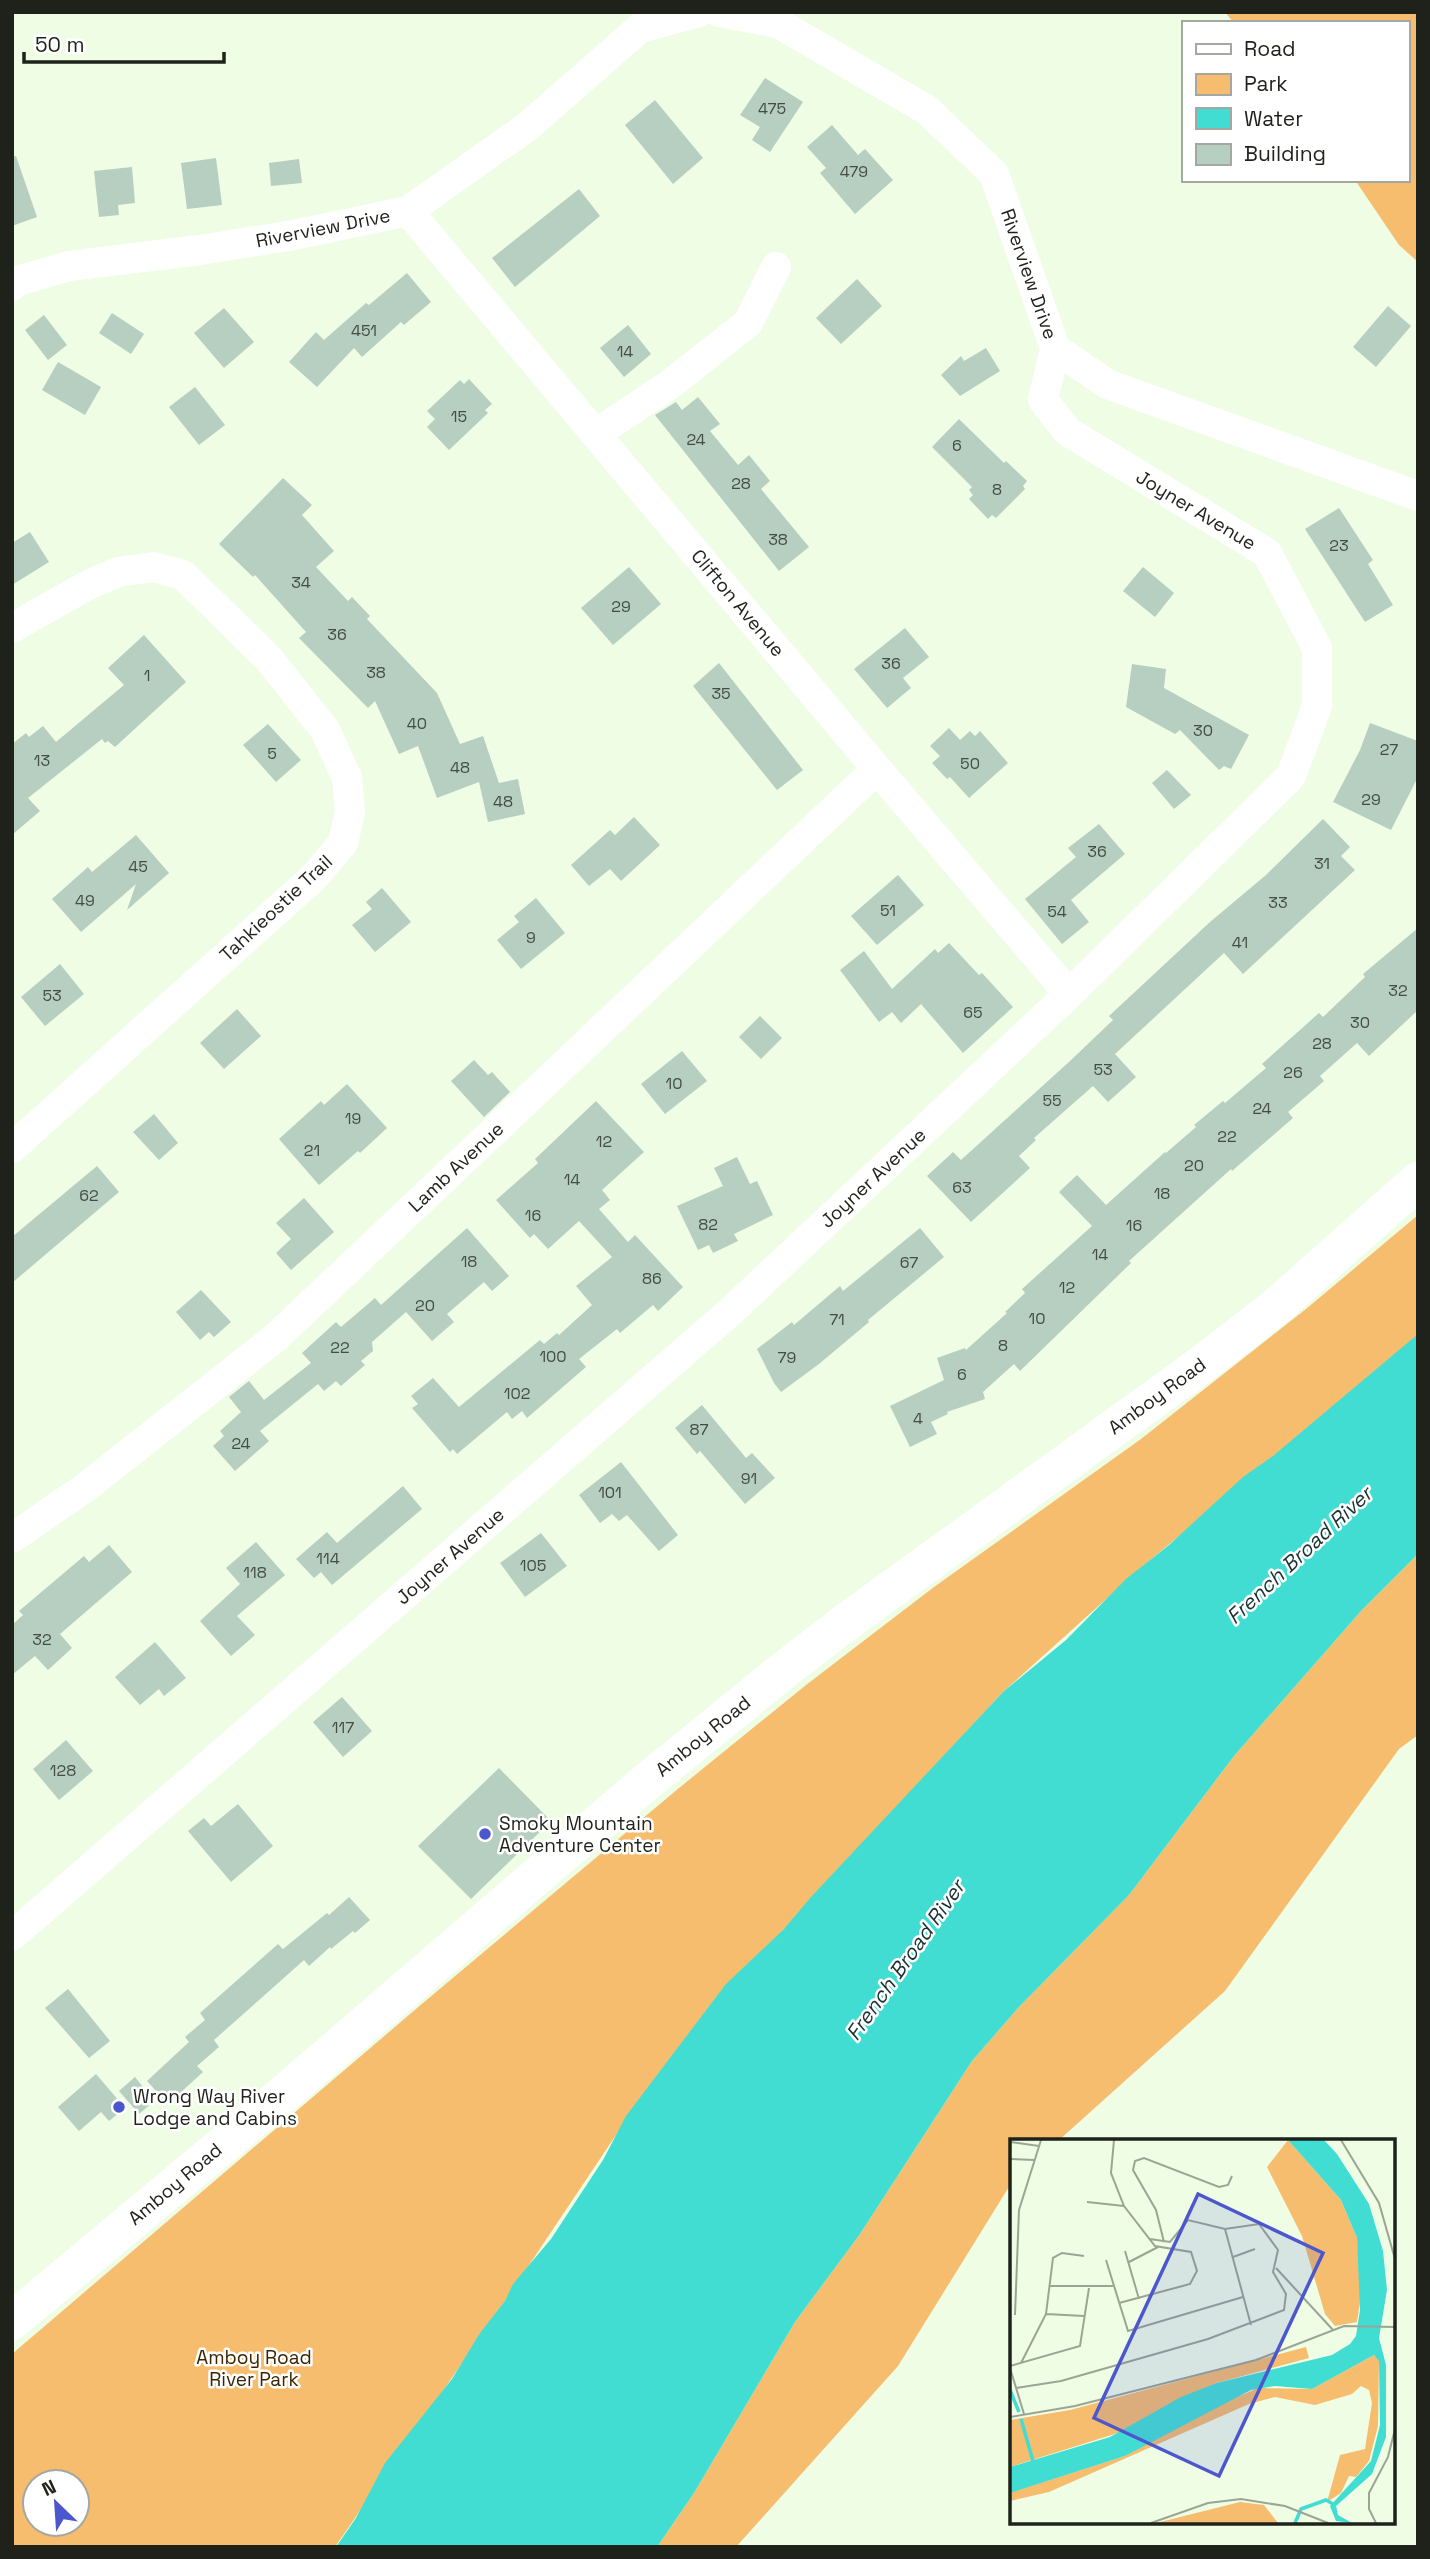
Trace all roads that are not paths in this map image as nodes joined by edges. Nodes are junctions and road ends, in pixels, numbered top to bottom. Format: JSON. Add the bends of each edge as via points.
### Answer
{"nodes":[{"id":1,"x":699,"y":12,"type":"edge"},
{"id":2,"x":719,"y":12,"type":"edge"},
{"id":3,"x":408,"y":211,"type":"junction"},
{"id":4,"x":776,"y":267,"type":"dead end"},
{"id":5,"x":12,"y":286,"type":"edge"},
{"id":6,"x":1055,"y":348,"type":"junction"},
{"id":7,"x":597,"y":433,"type":"junction"},
{"id":8,"x":1418,"y":496,"type":"edge"},
{"id":9,"x":12,"y":628,"type":"edge"},
{"id":10,"x":877,"y":769,"type":"junction"},
{"id":11,"x":1069,"y":994,"type":"junction"},
{"id":12,"x":12,"y":1148,"type":"edge"},
{"id":13,"x":1418,"y":1181,"type":"edge"},
{"id":14,"x":12,"y":1538,"type":"edge"},
{"id":15,"x":12,"y":1936,"type":"edge"},
{"id":16,"x":12,"y":2320,"type":"edge"}],
"edges":[{"from":1,"to":3,"type":"street","name":"Riverview Drive","via":[[640,28],[527,127]]},
{"from":2,"to":6,"type":"street","name":"Riverview Drive","via":[[778,23],[904,97],[926,110],[994,174]]},
{"from":3,"to":5,"type":"street","name":"Riverview Drive","via":[[294,236],[69,265]]},
{"from":3,"to":7,"type":"street","name":"Clifton Avenue"},
{"from":4,"to":7,"type":"street","via":[[748,323],[669,385]]},
{"from":6,"to":8,"type":"street","name":"Riverview Drive","via":[[1107,384]]},
{"from":6,"to":11,"type":"street","name":"Joyner Avenue","via":[[1043,401],[1067,431],[1267,553],[1317,648],[1317,706],[1291,776]]},
{"from":7,"to":10,"type":"street","name":"Clifton Avenue"},
{"from":9,"to":12,"type":"street","name":"Tahkieostie Trail","via":[[118,572],[153,566],[183,575],[268,659],[325,730],[347,778],[351,812],[343,843],[314,877]]},
{"from":10,"to":11,"type":"street","name":"Clifton Avenue"},
{"from":10,"to":14,"type":"street","name":"Lamb Avenue","via":[[274,1339],[86,1487]]},
{"from":11,"to":15,"type":"street","name":"Joyner Avenue","via":[[730,1312]]},
{"from":13,"to":16,"type":"main road","name":"Amboy Road","via":[[1277,1306],[1201,1365],[769,1682]]}]}
